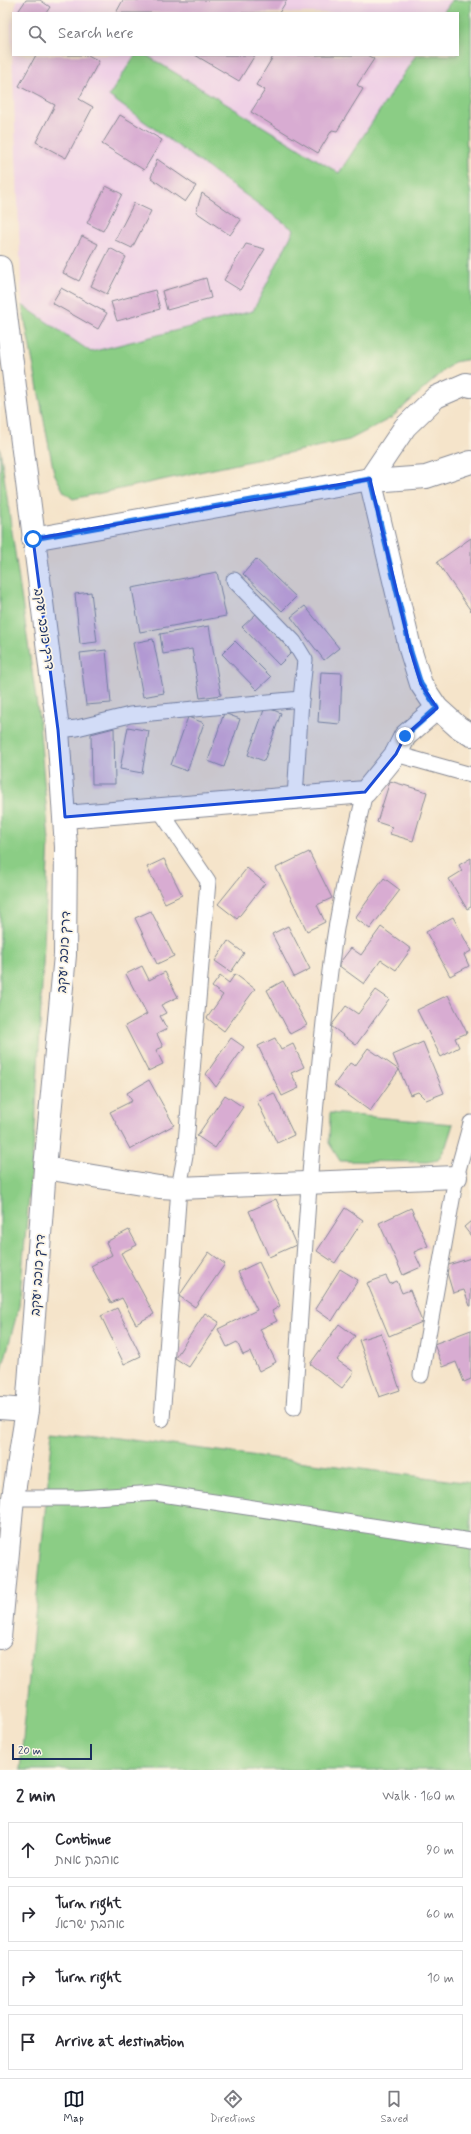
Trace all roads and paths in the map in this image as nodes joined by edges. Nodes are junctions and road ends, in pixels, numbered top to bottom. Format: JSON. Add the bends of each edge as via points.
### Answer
{"nodes":[{"id":1,"x":0,"y":267,"type":"edge"},
{"id":2,"x":471,"y":386,"type":"edge"},
{"id":3,"x":471,"y":462,"type":"edge"},
{"id":4,"x":370,"y":479,"type":"junction"},
{"id":5,"x":33,"y":539,"type":"junction"},
{"id":6,"x":234,"y":580,"type":"dead end"},
{"id":7,"x":301,"y":699,"type":"junction"},
{"id":8,"x":437,"y":708,"type":"junction"},
{"id":9,"x":58,"y":730,"type":"junction"},
{"id":10,"x":471,"y":736,"type":"edge"},
{"id":11,"x":396,"y":754,"type":"junction"},
{"id":12,"x":471,"y":775,"type":"edge"},
{"id":13,"x":365,"y":792,"type":"junction"},
{"id":14,"x":295,"y":798,"type":"junction"},
{"id":15,"x":159,"y":809,"type":"junction"},
{"id":16,"x":65,"y":817,"type":"junction"},
{"id":17,"x":471,"y":1123,"type":"edge"},
{"id":18,"x":45,"y":1168,"type":"junction"},
{"id":19,"x":456,"y":1177,"type":"junction"},
{"id":20,"x":308,"y":1183,"type":"junction"},
{"id":21,"x":178,"y":1188,"type":"junction"},
{"id":22,"x":421,"y":1375,"type":"dead end"},
{"id":23,"x":294,"y":1407,"type":"dead end"},
{"id":24,"x":0,"y":1408,"type":"edge"},
{"id":25,"x":27,"y":1410,"type":"junction"},
{"id":26,"x":162,"y":1419,"type":"dead end"},
{"id":27,"x":13,"y":1498,"type":"junction"},
{"id":28,"x":471,"y":1541,"type":"edge"},
{"id":29,"x":0,"y":1638,"type":"edge"}],
"edges":[{"from":1,"to":5,"type":"street","name":"דרך כוכב יעקב"},
{"from":2,"to":4,"type":"street","via":[[466,384],[436,398],[405,428]]},
{"from":3,"to":4,"type":"street","via":[[426,476]]},
{"from":4,"to":5,"type":"street"},
{"from":4,"to":8,"type":"street","via":[[411,652],[421,684]]},
{"from":5,"to":9,"type":"street","name":"דרך כוכב יעקב"},
{"from":6,"to":7,"type":"lane","via":[[294,642],[305,660]]},
{"from":7,"to":9,"type":"lane","via":[[130,715]]},
{"from":7,"to":14,"type":"lane"},
{"from":8,"to":10,"type":"street"},
{"from":8,"to":11,"type":"street","via":[[405,736]]},
{"from":9,"to":16,"type":"street","name":"דרך כוכב יעקב"},
{"from":11,"to":12,"type":"lane"},
{"from":11,"to":13,"type":"street"},
{"from":13,"to":14,"type":"street"},
{"from":13,"to":20,"type":"lane","via":[[331,962]]},
{"from":14,"to":15,"type":"street"},
{"from":15,"to":16,"type":"street"},
{"from":15,"to":21,"type":"lane","via":[[208,881],[185,1155]]},
{"from":16,"to":18,"type":"street","name":"דרך כוכב יעקב","via":[[65,954]]},
{"from":17,"to":19,"type":"lane"},
{"from":18,"to":21,"type":"street"},
{"from":18,"to":25,"type":"street","name":"דרך כוכב יעקב"},
{"from":19,"to":20,"type":"street"},
{"from":19,"to":22,"type":"lane"},
{"from":20,"to":21,"type":"street"},
{"from":20,"to":23,"type":"lane"},
{"from":21,"to":26,"type":"lane"},
{"from":24,"to":25,"type":"street"},
{"from":25,"to":27,"type":"street","name":"דרך כוכב יעקב"},
{"from":27,"to":28,"type":"lane","via":[[79,1498],[155,1493]]},
{"from":27,"to":29,"type":"street","name":"דרך כוכב יעקב"}]}
